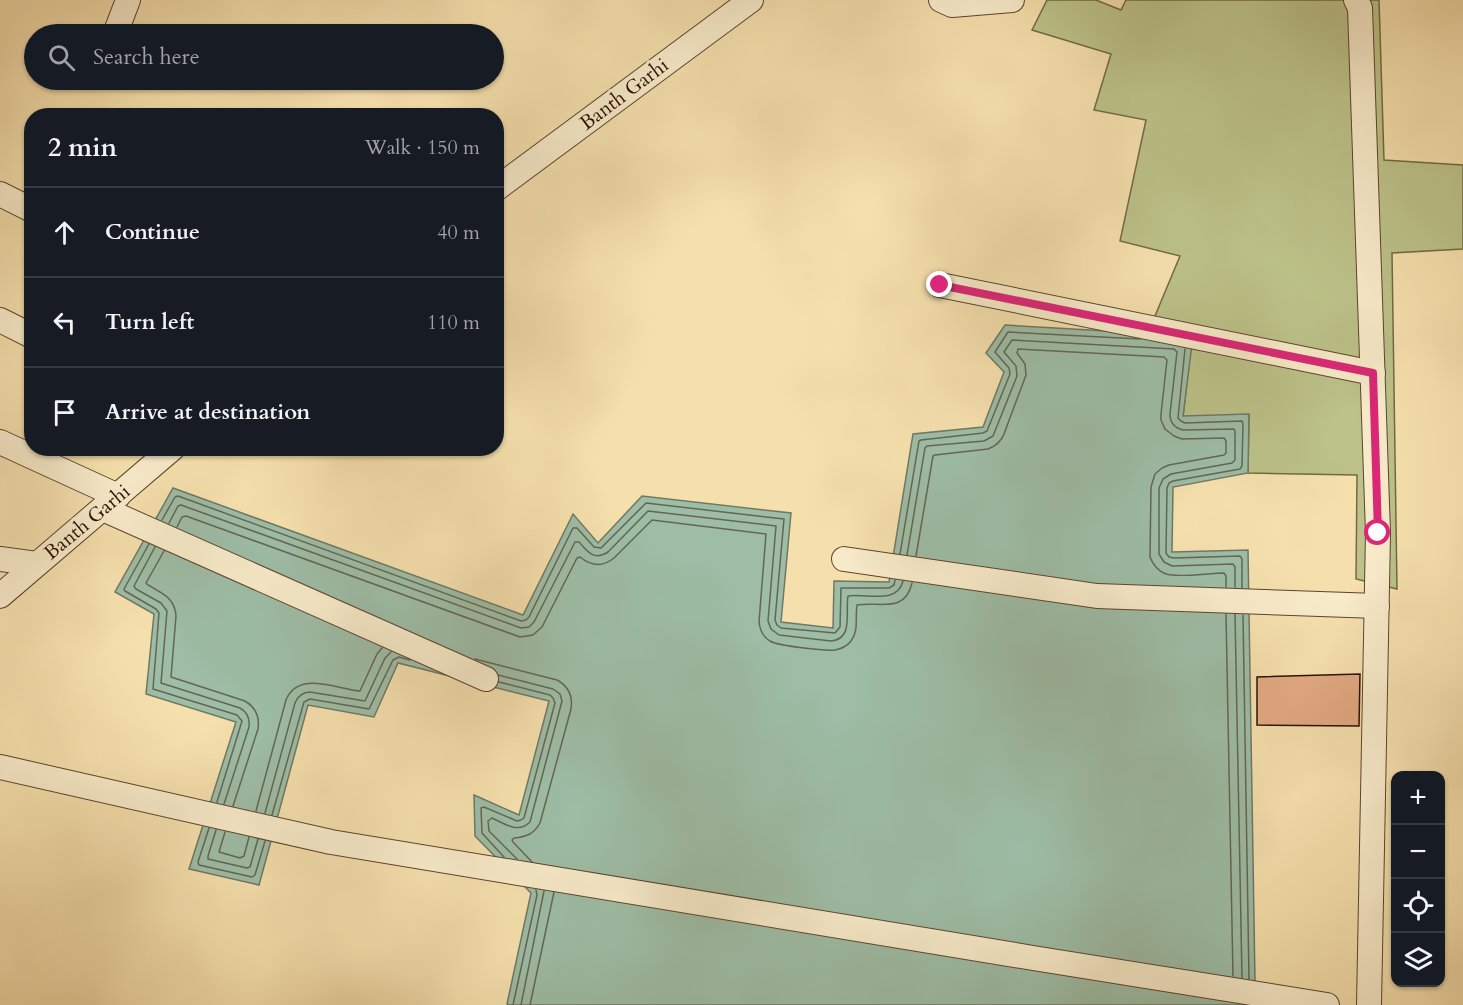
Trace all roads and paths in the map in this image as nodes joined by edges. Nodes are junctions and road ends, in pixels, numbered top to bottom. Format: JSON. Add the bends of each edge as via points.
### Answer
{"nodes":[{"id":1,"x":128,"y":0,"type":"edge"},
{"id":2,"x":751,"y":0,"type":"edge"},
{"id":3,"x":941,"y":0,"type":"edge"},
{"id":4,"x":1011,"y":0,"type":"edge"},
{"id":5,"x":1356,"y":0,"type":"edge"},
{"id":6,"x":119,"y":24,"type":"edge"},
{"id":7,"x":504,"y":182,"type":"edge"},
{"id":8,"x":0,"y":194,"type":"edge"},
{"id":9,"x":24,"y":206,"type":"edge"},
{"id":10,"x":940,"y":285,"type":"dead end"},
{"id":11,"x":0,"y":320,"type":"edge"},
{"id":12,"x":24,"y":332,"type":"edge"},
{"id":13,"x":1373,"y":373,"type":"junction"},
{"id":14,"x":0,"y":442,"type":"edge"},
{"id":15,"x":24,"y":455,"type":"edge"},
{"id":16,"x":26,"y":456,"type":"edge"},
{"id":17,"x":164,"y":456,"type":"edge"},
{"id":18,"x":110,"y":502,"type":"junction"},
{"id":19,"x":0,"y":559,"type":"edge"},
{"id":20,"x":844,"y":560,"type":"dead end"},
{"id":21,"x":37,"y":564,"type":"junction"},
{"id":22,"x":0,"y":596,"type":"edge"},
{"id":23,"x":1377,"y":606,"type":"junction"},
{"id":24,"x":486,"y":679,"type":"dead end"},
{"id":25,"x":0,"y":767,"type":"edge"},
{"id":26,"x":1327,"y":1005,"type":"edge"},
{"id":27,"x":1370,"y":1005,"type":"edge"}],
"edges":[{"from":1,"to":6,"type":"street"},
{"from":2,"to":7,"type":"street","name":"Banth Garhi"},
{"from":3,"to":4,"type":"street","via":[[952,5]]},
{"from":5,"to":13,"type":"street","via":[[1360,8]]},
{"from":8,"to":9,"type":"street"},
{"from":10,"to":13,"type":"street"},
{"from":11,"to":12,"type":"street"},
{"from":13,"to":23,"type":"street"},
{"from":14,"to":15,"type":"street"},
{"from":16,"to":18,"type":"street"},
{"from":17,"to":18,"type":"street","name":"Banth Garhi"},
{"from":18,"to":21,"type":"street","name":"Banth Garhi"},
{"from":18,"to":24,"type":"street"},
{"from":19,"to":21,"type":"street"},
{"from":20,"to":23,"type":"street","via":[[1097,596]]},
{"from":21,"to":22,"type":"street","name":"Banth Garhi"},
{"from":23,"to":27,"type":"street"},
{"from":25,"to":26,"type":"street","via":[[331,842]]}]}
